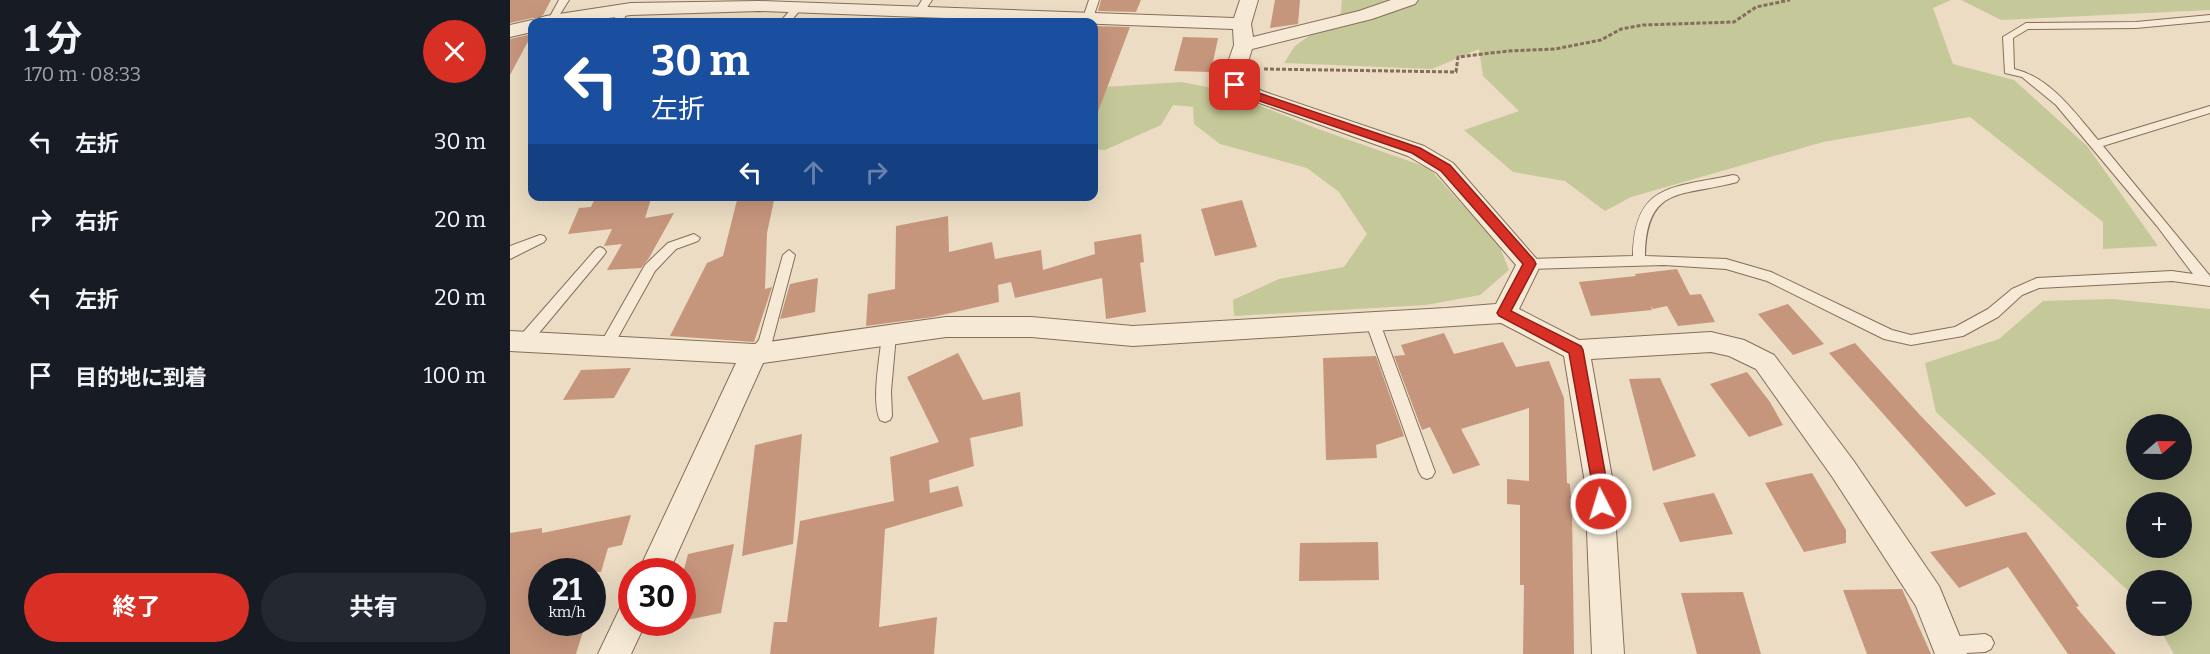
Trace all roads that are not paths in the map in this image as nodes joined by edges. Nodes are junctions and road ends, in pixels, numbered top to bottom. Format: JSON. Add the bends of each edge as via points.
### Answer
{"nodes":[{"id":1,"x":564,"y":0,"type":"edge"},
{"id":2,"x":1095,"y":0,"type":"edge"},
{"id":3,"x":1249,"y":0,"type":"edge"},
{"id":4,"x":1409,"y":0,"type":"edge"},
{"id":5,"x":761,"y":3,"type":"edge"},
{"id":6,"x":923,"y":6,"type":"edge"},
{"id":7,"x":627,"y":10,"type":"edge"},
{"id":8,"x":791,"y":16,"type":"edge"},
{"id":9,"x":548,"y":18,"type":"edge"},
{"id":10,"x":575,"y":18,"type":"edge"},
{"id":11,"x":1088,"y":18,"type":"joint"},
{"id":12,"x":2210,"y":18,"type":"edge"},
{"id":13,"x":1098,"y":19,"type":"edge"},
{"id":14,"x":528,"y":27,"type":"edge"},
{"id":15,"x":510,"y":31,"type":"edge"},
{"id":16,"x":1243,"y":35,"type":"junction"},
{"id":17,"x":2210,"y":109,"type":"edge"},
{"id":18,"x":2095,"y":145,"type":"junction"},
{"id":19,"x":1733,"y":179,"type":"dead end"},
{"id":20,"x":694,"y":238,"type":"dead end"},
{"id":21,"x":540,"y":239,"type":"dead end"},
{"id":22,"x":600,"y":252,"type":"dead end"},
{"id":23,"x":510,"y":254,"type":"edge"},
{"id":24,"x":789,"y":255,"type":"dead end"},
{"id":25,"x":1639,"y":261,"type":"junction"},
{"id":26,"x":1529,"y":264,"type":"junction"},
{"id":27,"x":2207,"y":280,"type":"edge"},
{"id":28,"x":1504,"y":313,"type":"junction"},
{"id":29,"x":1373,"y":322,"type":"junction"},
{"id":30,"x":889,"y":335,"type":"junction"},
{"id":31,"x":517,"y":341,"type":"edge"},
{"id":32,"x":606,"y":346,"type":"junction"},
{"id":33,"x":1576,"y":350,"type":"junction"},
{"id":34,"x":754,"y":354,"type":"junction"},
{"id":35,"x":885,"y":416,"type":"dead end"},
{"id":36,"x":1427,"y":472,"type":"dead end"},
{"id":37,"x":659,"y":558,"type":"edge"},
{"id":38,"x":623,"y":636,"type":"edge"},
{"id":39,"x":1985,"y":643,"type":"dead end"},
{"id":40,"x":1949,"y":650,"type":"edge"},
{"id":41,"x":614,"y":654,"type":"edge"},
{"id":42,"x":1608,"y":654,"type":"edge"}],
"edges":[{"from":1,"to":9,"type":"lane"},
{"from":2,"to":11,"type":"lane"},
{"from":3,"to":16,"type":"street"},
{"from":4,"to":16,"type":"street","via":[[1365,15]]},
{"from":5,"to":7,"type":"street"},
{"from":5,"to":8,"type":"street"},
{"from":6,"to":8,"type":"street"},
{"from":6,"to":11,"type":"street"},
{"from":7,"to":10,"type":"street"},
{"from":12,"to":18,"type":"lane","via":[[2136,26],[2026,27],[2008,37],[2009,71],[2026,75],[2060,103]]},
{"from":13,"to":16,"type":"street"},
{"from":14,"to":15,"type":"street"},
{"from":16,"to":26,"type":"street","via":[[1235,85],[1416,151],[1445,168]]},
{"from":17,"to":18,"type":"lane"},
{"from":18,"to":27,"type":"lane"},
{"from":19,"to":25,"type":"lane","via":[[1660,196],[1643,219]]},
{"from":20,"to":32,"type":"lane","via":[[672,246],[650,268]]},
{"from":21,"to":23,"type":"lane"},
{"from":22,"to":31,"type":"lane"},
{"from":24,"to":34,"type":"lane","via":[[765,342]]},
{"from":25,"to":26,"type":"lane"},
{"from":25,"to":27,"type":"lane","via":[[1726,264],[1771,277],[1889,335],[1911,340],[1958,332],[2037,283],[2172,276]]},
{"from":26,"to":28,"type":"street"},
{"from":28,"to":29,"type":"street"},
{"from":28,"to":33,"type":"street"},
{"from":29,"to":30,"type":"street","via":[[1133,336],[1030,327],[957,327]]},
{"from":29,"to":36,"type":"lane"},
{"from":30,"to":34,"type":"street"},
{"from":30,"to":35,"type":"lane"},
{"from":31,"to":32,"type":"street"},
{"from":32,"to":34,"type":"street"},
{"from":33,"to":40,"type":"street","via":[[1712,342],[1735,347],[1765,362],[1843,469],[1928,597]]},
{"from":33,"to":42,"type":"street","via":[[1599,483]]},
{"from":34,"to":37,"type":"street"},
{"from":38,"to":41,"type":"street"},
{"from":39,"to":40,"type":"lane"}]}
